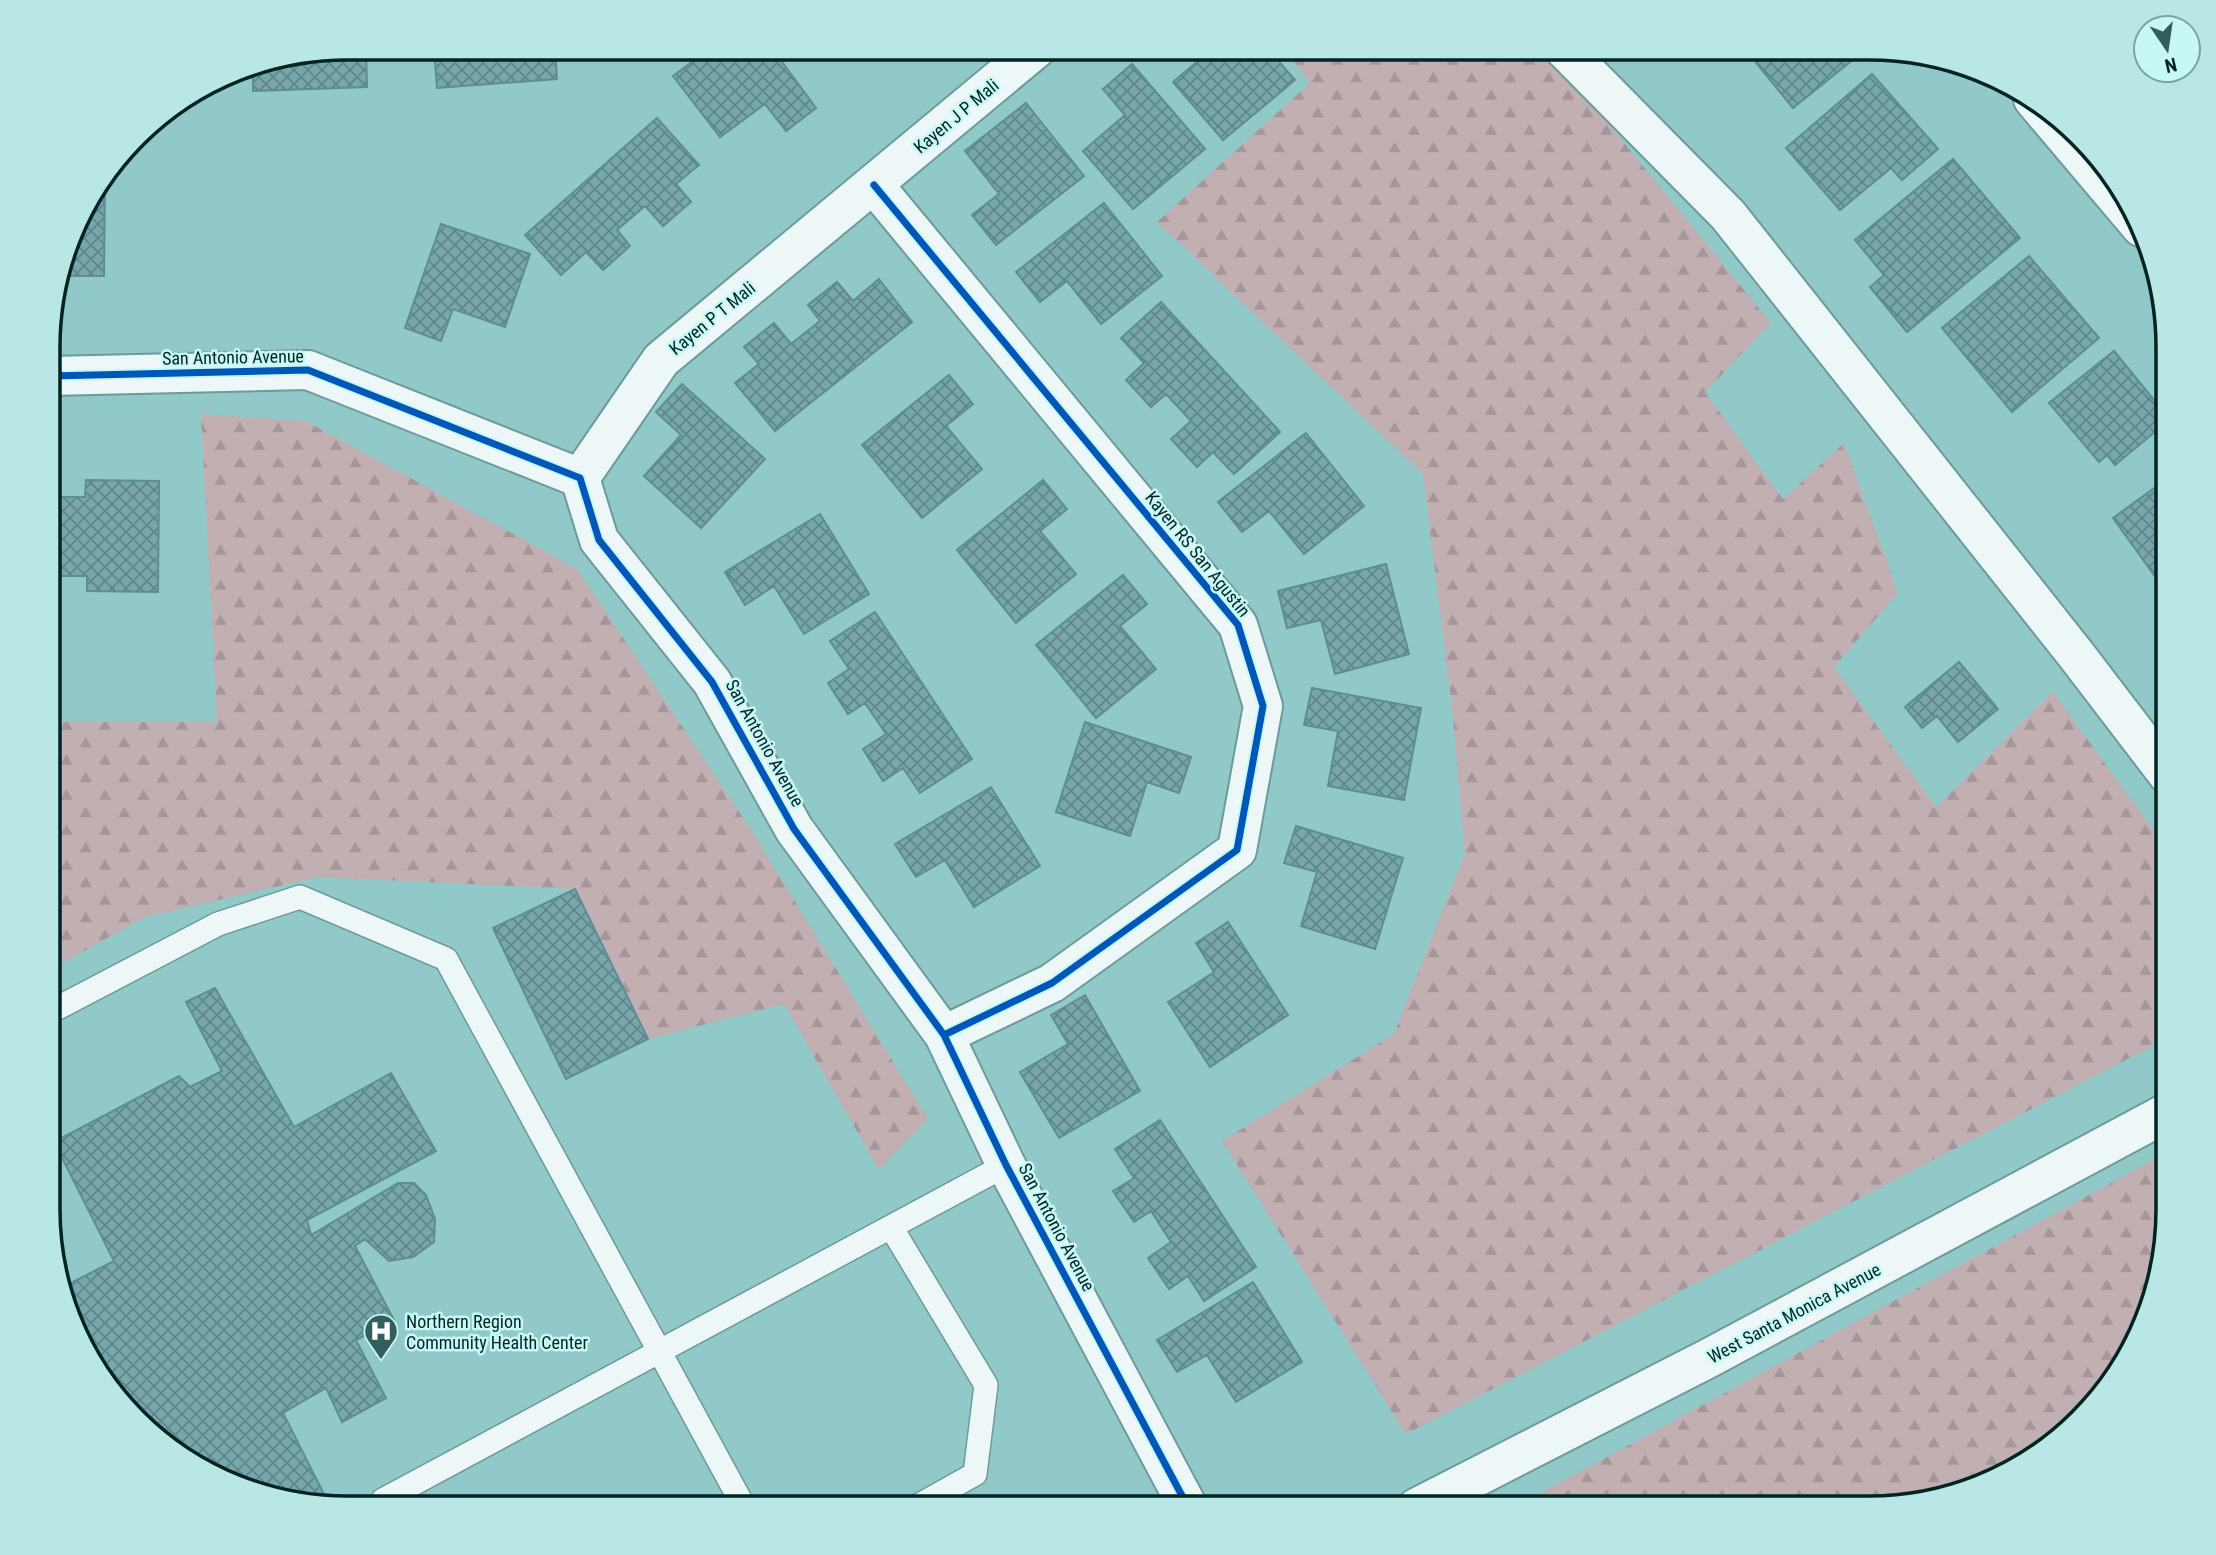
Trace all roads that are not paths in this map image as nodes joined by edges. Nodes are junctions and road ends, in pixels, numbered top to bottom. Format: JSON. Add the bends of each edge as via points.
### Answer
{"nodes":[{"id":1,"x":1023,"y":60,"type":"edge"},
{"id":2,"x":1575,"y":60,"type":"edge"},
{"id":3,"x":2065,"y":137,"type":"edge"},
{"id":4,"x":874,"y":186,"type":"junction"},
{"id":5,"x":2110,"y":190,"type":"edge"},
{"id":6,"x":60,"y":376,"type":"edge"},
{"id":7,"x":580,"y":478,"type":"junction"},
{"id":8,"x":2156,"y":759,"type":"edge"},
{"id":9,"x":60,"y":1007,"type":"edge"},
{"id":10,"x":944,"y":1035,"type":"junction"},
{"id":11,"x":2156,"y":1118,"type":"edge"},
{"id":12,"x":1006,"y":1165,"type":"junction"},
{"id":13,"x":891,"y":1227,"type":"junction"},
{"id":14,"x":660,"y":1352,"type":"junction"},
{"id":15,"x":390,"y":1496,"type":"edge"},
{"id":16,"x":738,"y":1496,"type":"edge"},
{"id":17,"x":936,"y":1496,"type":"edge"},
{"id":18,"x":1182,"y":1496,"type":"edge"},
{"id":19,"x":1451,"y":1496,"type":"edge"}],
"edges":[{"from":1,"to":4,"type":"street","name":"Kayen J P Mali"},
{"from":2,"to":8,"type":"street","via":[[1728,215]]},
{"from":3,"to":5,"type":"street"},
{"from":4,"to":7,"type":"street","name":"Kayen P T Mali","via":[[661,360]]},
{"from":4,"to":10,"type":"street","name":"Kayen RS San Agustin","via":[[1238,625],[1263,706],[1237,850],[1052,983]]},
{"from":6,"to":7,"type":"street","name":"San Antonio Avenue","via":[[308,369]]},
{"from":7,"to":10,"type":"street","name":"San Antonio Avenue","via":[[599,540],[712,682],[794,829]]},
{"from":9,"to":14,"type":"lane","via":[[218,924],[300,897],[446,959]]},
{"from":10,"to":12,"type":"street","name":"San Antonio Avenue"},
{"from":11,"to":19,"type":"street","name":"West Santa Monica Avenue"},
{"from":12,"to":13,"type":"lane"},
{"from":12,"to":18,"type":"street","name":"San Antonio Avenue"},
{"from":13,"to":14,"type":"lane"},
{"from":13,"to":17,"type":"lane","via":[[986,1385],[975,1474]]},
{"from":14,"to":15,"type":"lane"},
{"from":14,"to":16,"type":"lane"}]}
